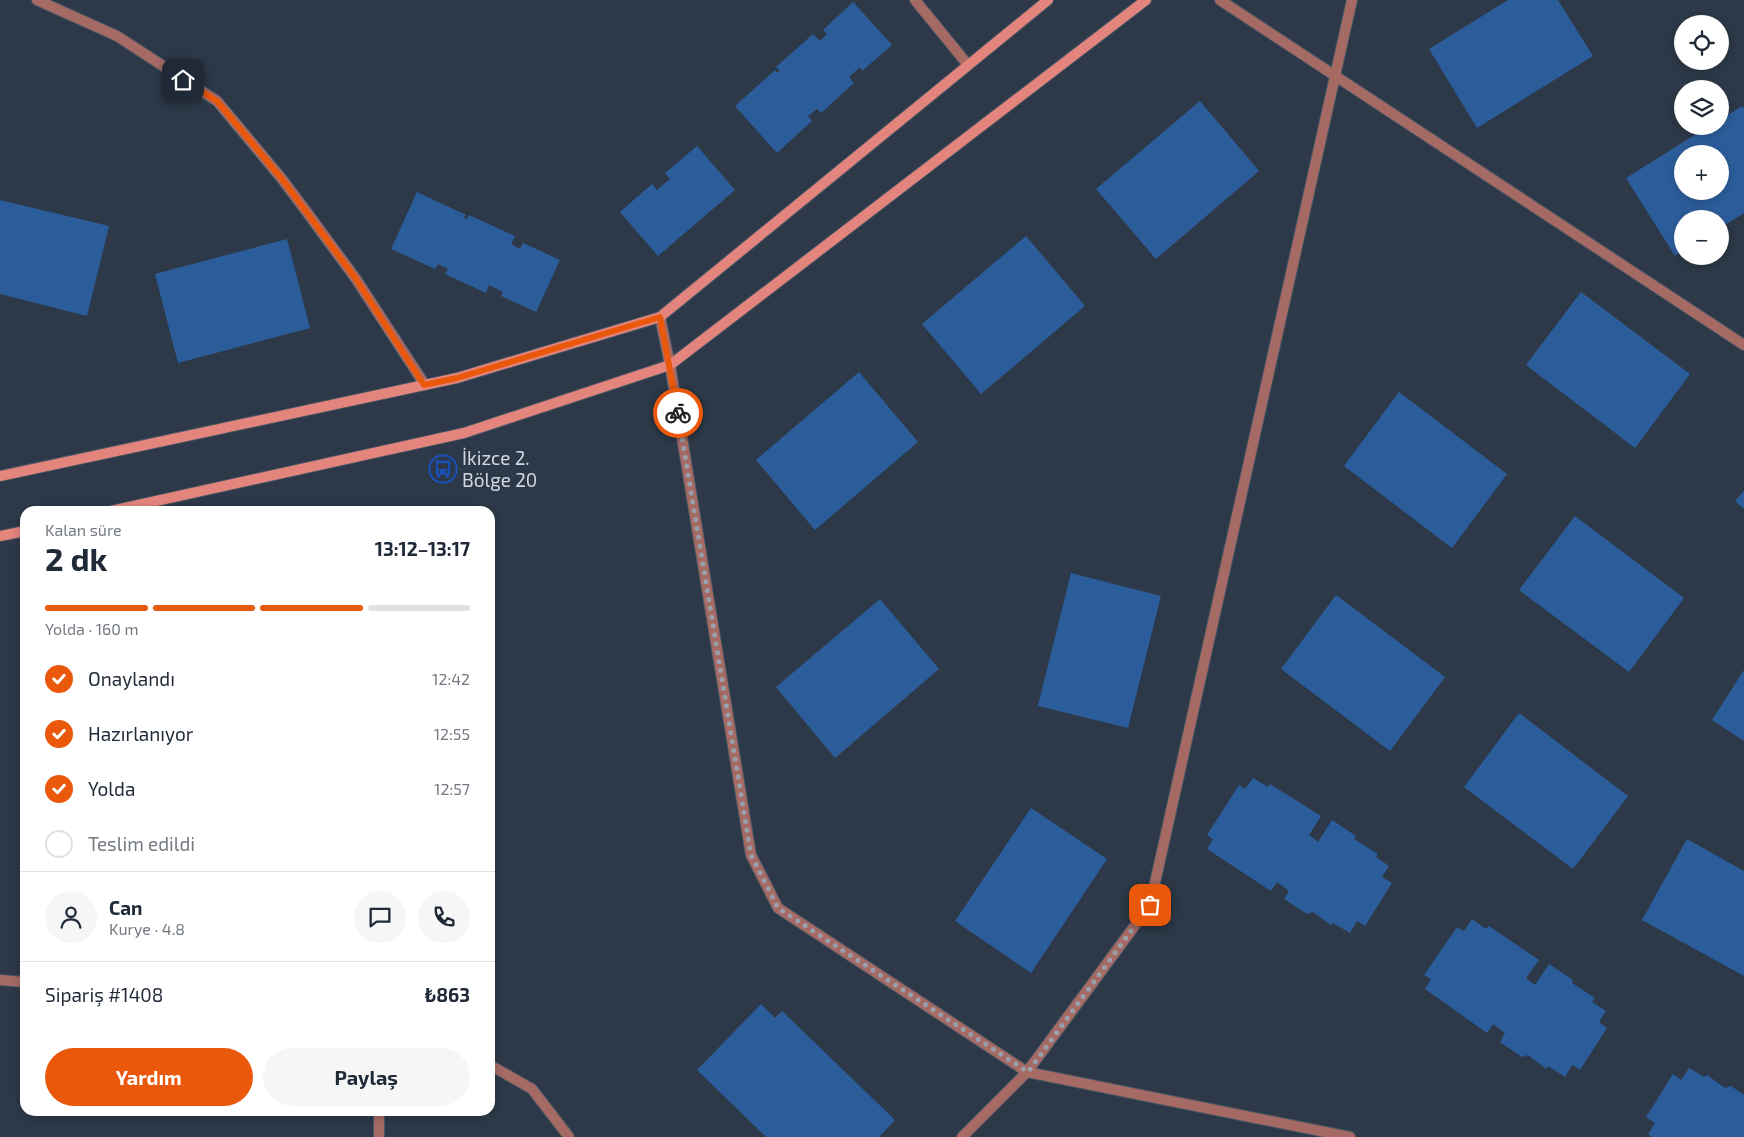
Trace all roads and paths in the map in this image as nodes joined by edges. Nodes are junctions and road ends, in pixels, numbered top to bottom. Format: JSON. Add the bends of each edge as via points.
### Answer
{"nodes":[{"id":1,"x":37,"y":0,"type":"edge"},
{"id":2,"x":915,"y":0,"type":"edge"},
{"id":3,"x":1048,"y":0,"type":"edge"},
{"id":4,"x":1146,"y":0,"type":"edge"},
{"id":5,"x":1220,"y":0,"type":"edge"},
{"id":6,"x":1352,"y":0,"type":"edge"},
{"id":7,"x":968,"y":65,"type":"junction"},
{"id":8,"x":1335,"y":76,"type":"junction"},
{"id":9,"x":660,"y":317,"type":"junction"},
{"id":10,"x":1744,"y":345,"type":"edge"},
{"id":11,"x":670,"y":365,"type":"junction"},
{"id":12,"x":424,"y":385,"type":"junction"},
{"id":13,"x":0,"y":476,"type":"edge"},
{"id":14,"x":134,"y":506,"type":"edge"},
{"id":15,"x":20,"y":531,"type":"edge"},
{"id":16,"x":0,"y":536,"type":"edge"},
{"id":17,"x":0,"y":980,"type":"edge"},
{"id":18,"x":20,"y":982,"type":"edge"},
{"id":19,"x":495,"y":1068,"type":"edge"},
{"id":20,"x":1028,"y":1072,"type":"junction"},
{"id":21,"x":379,"y":1116,"type":"edge"},
{"id":22,"x":380,"y":1137,"type":"edge"},
{"id":23,"x":569,"y":1137,"type":"edge"},
{"id":24,"x":962,"y":1137,"type":"edge"},
{"id":25,"x":1350,"y":1137,"type":"edge"}],
"edges":[{"from":1,"to":12,"type":"street","via":[[117,36],[217,101],[282,179],[356,279]]},
{"from":2,"to":7,"type":"street"},
{"from":3,"to":7,"type":"main road"},
{"from":4,"to":11,"type":"main road"},
{"from":5,"to":8,"type":"street"},
{"from":6,"to":8,"type":"street"},
{"from":7,"to":9,"type":"main road"},
{"from":8,"to":10,"type":"street"},
{"from":8,"to":20,"type":"street","via":[[1150,905]]},
{"from":9,"to":11,"type":"street"},
{"from":9,"to":12,"type":"main road"},
{"from":11,"to":14,"type":"main road","via":[[464,433]]},
{"from":11,"to":20,"type":"street","via":[[751,855],[778,908]]},
{"from":12,"to":13,"type":"main road"},
{"from":15,"to":16,"type":"main road"},
{"from":17,"to":18,"type":"street"},
{"from":19,"to":23,"type":"street","via":[[532,1089]]},
{"from":20,"to":24,"type":"street"},
{"from":20,"to":25,"type":"street"},
{"from":21,"to":22,"type":"street"}]}
